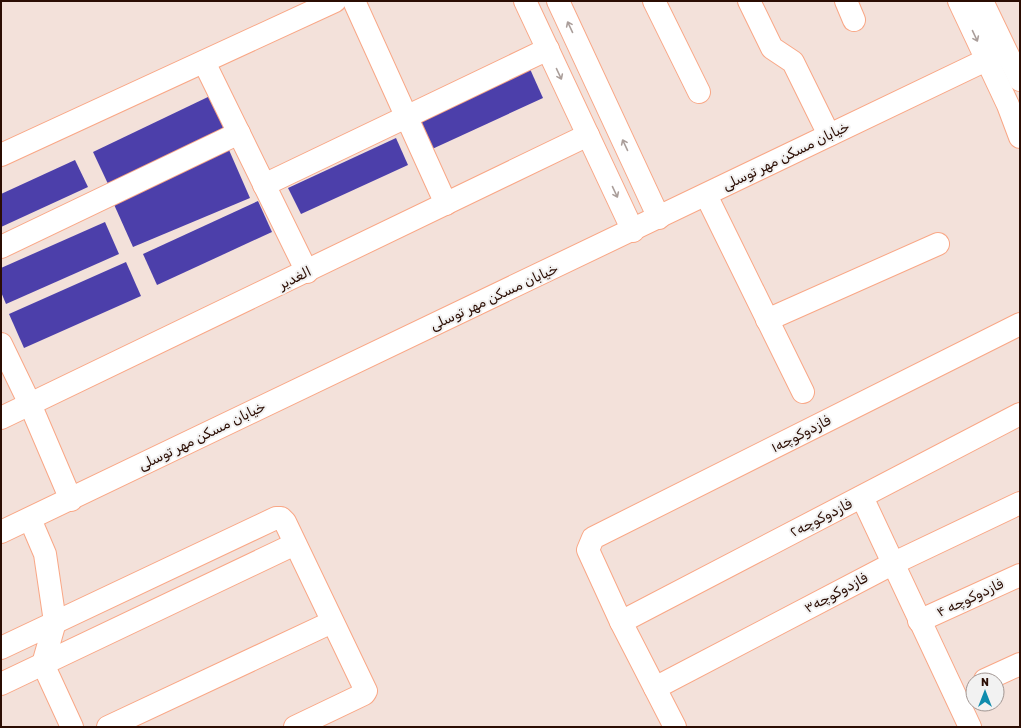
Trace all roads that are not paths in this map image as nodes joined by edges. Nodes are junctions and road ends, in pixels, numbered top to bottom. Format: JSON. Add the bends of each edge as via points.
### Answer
{"nodes":[{"id":1,"x":335,"y":1,"type":"edge"},
{"id":2,"x":354,"y":1,"type":"edge"},
{"id":3,"x":525,"y":1,"type":"edge"},
{"id":4,"x":558,"y":1,"type":"edge"},
{"id":5,"x":654,"y":1,"type":"edge"},
{"id":6,"x":749,"y":1,"type":"edge"},
{"id":7,"x":959,"y":1,"type":"edge"},
{"id":8,"x":982,"y":1,"type":"edge"},
{"id":9,"x":548,"y":49,"type":"junction"},
{"id":10,"x":986,"y":60,"type":"junction"},
{"id":11,"x":204,"y":62,"type":"junction"},
{"id":12,"x":1020,"y":80,"type":"edge"},
{"id":13,"x":699,"y":92,"type":"dead end"},
{"id":14,"x":406,"y":117,"type":"junction"},
{"id":15,"x":239,"y":133,"type":"junction"},
{"id":16,"x":829,"y":135,"type":"junction"},
{"id":17,"x":588,"y":136,"type":"junction"},
{"id":18,"x":1020,"y":137,"type":"edge"},
{"id":19,"x":1,"y":155,"type":"edge"},
{"id":20,"x":264,"y":185,"type":"junction"},
{"id":21,"x":706,"y":195,"type":"junction"},
{"id":22,"x":446,"y":204,"type":"junction"},
{"id":23,"x":659,"y":218,"type":"junction"},
{"id":24,"x":633,"y":231,"type":"junction"},
{"id":25,"x":938,"y":244,"type":"dead end"},
{"id":26,"x":1,"y":247,"type":"edge"},
{"id":27,"x":307,"y":272,"type":"junction"},
{"id":28,"x":767,"y":320,"type":"junction"},
{"id":29,"x":1020,"y":324,"type":"edge"},
{"id":30,"x":1,"y":344,"type":"edge"},
{"id":31,"x":802,"y":392,"type":"dead end"},
{"id":32,"x":30,"y":404,"type":"junction"},
{"id":33,"x":1020,"y":414,"type":"edge"},
{"id":34,"x":1,"y":418,"type":"edge"},
{"id":35,"x":862,"y":497,"type":"junction"},
{"id":36,"x":71,"y":500,"type":"junction"},
{"id":37,"x":1020,"y":503,"type":"edge"},
{"id":38,"x":30,"y":519,"type":"junction"},
{"id":39,"x":1,"y":532,"type":"edge"},
{"id":40,"x":295,"y":544,"type":"junction"},
{"id":41,"x":892,"y":564,"type":"junction"},
{"id":42,"x":1020,"y":575,"type":"edge"},
{"id":43,"x":919,"y":621,"type":"junction"},
{"id":44,"x":54,"y":622,"type":"junction"},
{"id":45,"x":332,"y":622,"type":"junction"},
{"id":46,"x":621,"y":622,"type":"junction"},
{"id":47,"x":1,"y":648,"type":"edge"},
{"id":48,"x":43,"y":664,"type":"junction"},
{"id":49,"x":1020,"y":664,"type":"edge"},
{"id":50,"x":1002,"y":672,"type":"edge"},
{"id":51,"x":1,"y":684,"type":"edge"},
{"id":52,"x":655,"y":688,"type":"junction"},
{"id":53,"x":963,"y":690,"type":"edge"},
{"id":54,"x":72,"y":727,"type":"edge"},
{"id":55,"x":108,"y":727,"type":"edge"},
{"id":56,"x":295,"y":727,"type":"edge"},
{"id":57,"x":675,"y":727,"type":"edge"},
{"id":58,"x":970,"y":727,"type":"edge"}],
"edges":[{"from":1,"to":11,"type":"street"},
{"from":2,"to":14,"type":"street"},
{"from":3,"to":9,"type":"street"},
{"from":23,"to":4,"type":"street","one_way":true},
{"from":5,"to":13,"type":"street"},
{"from":6,"to":16,"type":"street","via":[[772,48],[793,62]]},
{"from":7,"to":10,"type":"street","one_way":true},
{"from":8,"to":12,"type":"street"},
{"from":9,"to":14,"type":"street"},
{"from":9,"to":17,"type":"street","one_way":true},
{"from":10,"to":16,"type":"street","name":"خیابان مسکن مهر توسلی"},
{"from":10,"to":18,"type":"street"},
{"from":11,"to":15,"type":"street"},
{"from":11,"to":19,"type":"street"},
{"from":14,"to":20,"type":"street"},
{"from":14,"to":22,"type":"street"},
{"from":15,"to":20,"type":"street"},
{"from":15,"to":26,"type":"street"},
{"from":16,"to":21,"type":"street","name":"خیابان مسکن مهر توسلی"},
{"from":17,"to":22,"type":"street","name":"الغدیر"},
{"from":17,"to":24,"type":"street","one_way":true},
{"from":20,"to":27,"type":"street"},
{"from":21,"to":23,"type":"street","name":"خیابان مسکن مهر توسلی"},
{"from":21,"to":28,"type":"street"},
{"from":22,"to":27,"type":"street","name":"الغدیر"},
{"from":23,"to":24,"type":"street","name":"خیابان مسکن مهر توسلی"},
{"from":24,"to":36,"type":"street","name":"خیابان مسکن مهر توسلی"},
{"from":25,"to":28,"type":"street"},
{"from":27,"to":32,"type":"street","name":"الغدیر"},
{"from":28,"to":31,"type":"street"},
{"from":29,"to":46,"type":"street","name":"فازدوکوچه۱","via":[[593,538],[588,550]]},
{"from":30,"to":32,"type":"street"},
{"from":32,"to":34,"type":"street","name":"الغدیر"},
{"from":32,"to":36,"type":"street"},
{"from":33,"to":35,"type":"street","name":"فازدوکوچه۲"},
{"from":35,"to":41,"type":"street"},
{"from":35,"to":46,"type":"street","name":"فازدوکوچه۲"},
{"from":36,"to":38,"type":"street","name":"خیابان مسکن مهر توسلی"},
{"from":37,"to":41,"type":"street","name":"فازدوکوچه۳"},
{"from":38,"to":39,"type":"street","name":"خیابان مسکن مهر توسلی"},
{"from":38,"to":44,"type":"street","via":[[45,554]]},
{"from":40,"to":44,"type":"street","via":[[285,522],[281,518],[276,518]]},
{"from":40,"to":45,"type":"street"},
{"from":40,"to":48,"type":"street"},
{"from":41,"to":43,"type":"street"},
{"from":41,"to":52,"type":"street","name":"فازدوکوچه۳"},
{"from":42,"to":43,"type":"street","name":"فازدوکوچه ۴"},
{"from":43,"to":53,"type":"street"},
{"from":44,"to":47,"type":"street"},
{"from":44,"to":48,"type":"street"},
{"from":45,"to":55,"type":"street"},
{"from":45,"to":56,"type":"street","via":[[366,690],[364,694]]},
{"from":46,"to":52,"type":"street"},
{"from":48,"to":51,"type":"street"},
{"from":48,"to":54,"type":"street"},
{"from":49,"to":50,"type":"street"},
{"from":52,"to":57,"type":"street"},
{"from":53,"to":58,"type":"street"}]}
